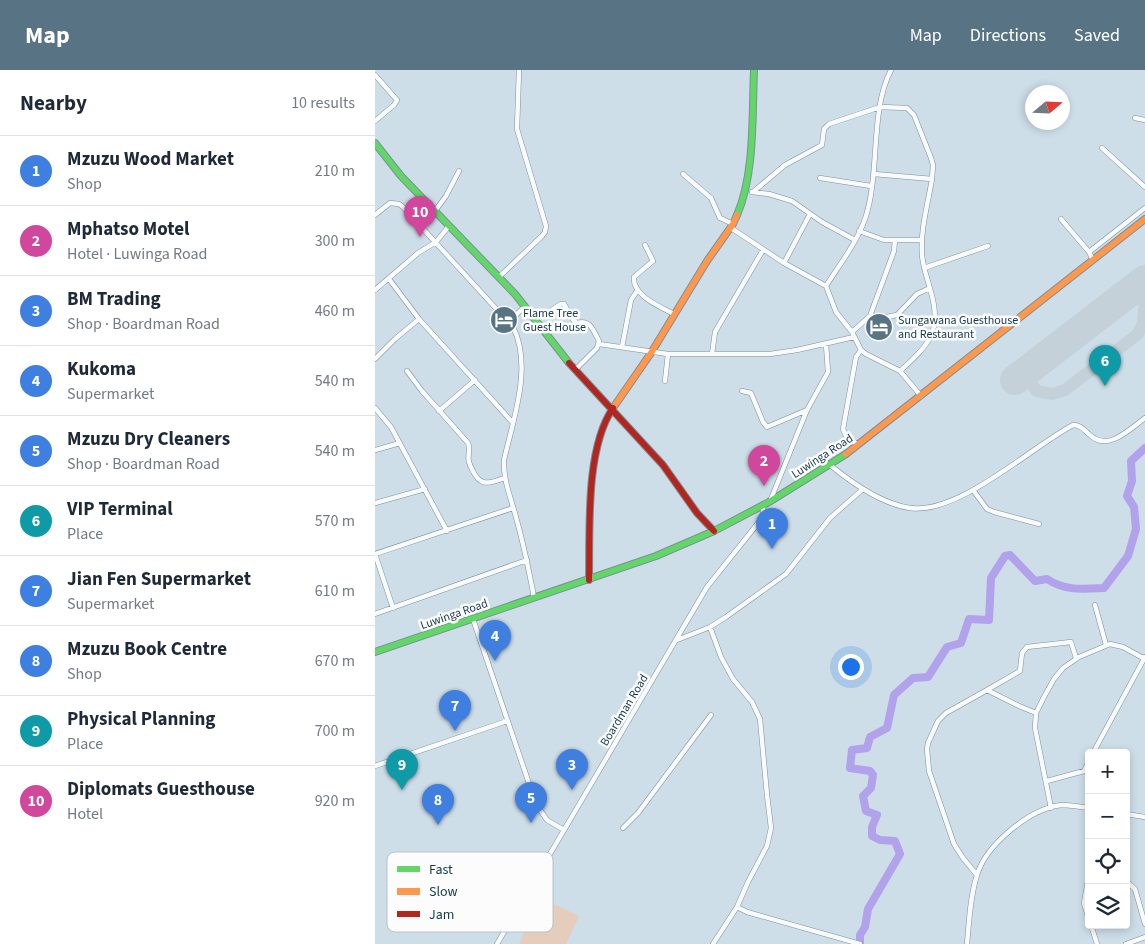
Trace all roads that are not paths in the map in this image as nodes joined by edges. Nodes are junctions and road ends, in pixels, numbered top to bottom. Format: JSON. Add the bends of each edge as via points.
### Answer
{"nodes":[{"id":1,"x":519,"y":70,"type":"edge"},
{"id":2,"x":754,"y":70,"type":"edge"},
{"id":3,"x":891,"y":70,"type":"edge"},
{"id":4,"x":375,"y":75,"type":"edge"},
{"id":5,"x":880,"y":108,"type":"junction"},
{"id":6,"x":1135,"y":118,"type":"dead end"},
{"id":7,"x":1145,"y":120,"type":"edge"},
{"id":8,"x":375,"y":121,"type":"edge"},
{"id":9,"x":375,"y":143,"type":"edge"},
{"id":10,"x":1103,"y":148,"type":"dead end"},
{"id":11,"x":459,"y":171,"type":"dead end"},
{"id":12,"x":683,"y":174,"type":"dead end"},
{"id":13,"x":874,"y":174,"type":"junction"},
{"id":14,"x":820,"y":178,"type":"dead end"},
{"id":15,"x":932,"y":179,"type":"junction"},
{"id":16,"x":871,"y":186,"type":"junction"},
{"id":17,"x":1145,"y":187,"type":"edge"},
{"id":18,"x":753,"y":192,"type":"junction"},
{"id":19,"x":745,"y":193,"type":"junction"},
{"id":20,"x":1145,"y":208,"type":"edge"},
{"id":21,"x":435,"y":211,"type":"junction"},
{"id":22,"x":810,"y":214,"type":"junction"},
{"id":23,"x":375,"y":216,"type":"edge"},
{"id":24,"x":1061,"y":219,"type":"dead end"},
{"id":25,"x":1145,"y":219,"type":"edge"},
{"id":26,"x":449,"y":226,"type":"junction"},
{"id":27,"x":732,"y":226,"type":"junction"},
{"id":28,"x":859,"y":231,"type":"junction"},
{"id":29,"x":855,"y":240,"type":"junction"},
{"id":30,"x":895,"y":240,"type":"junction"},
{"id":31,"x":922,"y":240,"type":"junction"},
{"id":32,"x":436,"y":242,"type":"junction"},
{"id":33,"x":645,"y":245,"type":"dead end"},
{"id":34,"x":988,"y":246,"type":"dead end"},
{"id":35,"x":763,"y":250,"type":"junction"},
{"id":36,"x":1089,"y":252,"type":"junction"},
{"id":37,"x":1093,"y":260,"type":"junction"},
{"id":38,"x":784,"y":263,"type":"junction"},
{"id":39,"x":924,"y":268,"type":"junction"},
{"id":40,"x":499,"y":276,"type":"junction"},
{"id":41,"x":389,"y":279,"type":"junction"},
{"id":42,"x":826,"y":286,"type":"junction"},
{"id":43,"x":930,"y":288,"type":"junction"},
{"id":44,"x":375,"y":290,"type":"edge"},
{"id":45,"x":637,"y":291,"type":"junction"},
{"id":46,"x":525,"y":306,"type":"junction"},
{"id":47,"x":553,"y":308,"type":"dead end"},
{"id":48,"x":674,"y":314,"type":"junction"},
{"id":49,"x":870,"y":316,"type":"junction"},
{"id":50,"x":419,"y":319,"type":"junction"},
{"id":51,"x":509,"y":322,"type":"junction"},
{"id":52,"x":853,"y":335,"type":"junction"},
{"id":53,"x":599,"y":344,"type":"junction"},
{"id":54,"x":826,"y":344,"type":"junction"},
{"id":55,"x":621,"y":347,"type":"junction"},
{"id":56,"x":861,"y":350,"type":"junction"},
{"id":57,"x":651,"y":353,"type":"junction"},
{"id":58,"x":668,"y":354,"type":"junction"},
{"id":59,"x":711,"y":354,"type":"junction"},
{"id":60,"x":375,"y":359,"type":"edge"},
{"id":61,"x":575,"y":370,"type":"junction"},
{"id":62,"x":900,"y":370,"type":"junction"},
{"id":63,"x":407,"y":371,"type":"dead end"},
{"id":64,"x":475,"y":380,"type":"junction"},
{"id":65,"x":665,"y":382,"type":"dead end"},
{"id":66,"x":742,"y":391,"type":"dead end"},
{"id":67,"x":921,"y":396,"type":"junction"},
{"id":68,"x":375,"y":408,"type":"edge"},
{"id":69,"x":439,"y":410,"type":"junction"},
{"id":70,"x":807,"y":410,"type":"junction"},
{"id":71,"x":611,"y":411,"type":"junction"},
{"id":72,"x":1145,"y":418,"type":"edge"},
{"id":73,"x":513,"y":423,"type":"junction"},
{"id":74,"x":400,"y":443,"type":"junction"},
{"id":75,"x":859,"y":445,"type":"junction"},
{"id":76,"x":375,"y":450,"type":"edge"},
{"id":77,"x":830,"y":466,"type":"junction"},
{"id":78,"x":505,"y":478,"type":"junction"},
{"id":79,"x":425,"y":489,"type":"junction"},
{"id":80,"x":863,"y":489,"type":"junction"},
{"id":81,"x":973,"y":490,"type":"junction"},
{"id":82,"x":375,"y":503,"type":"edge"},
{"id":83,"x":766,"y":504,"type":"junction"},
{"id":84,"x":513,"y":508,"type":"junction"},
{"id":85,"x":1039,"y":524,"type":"dead end"},
{"id":86,"x":714,"y":530,"type":"junction"},
{"id":87,"x":447,"y":531,"type":"junction"},
{"id":88,"x":375,"y":554,"type":"edge"},
{"id":89,"x":527,"y":560,"type":"junction"},
{"id":90,"x":589,"y":580,"type":"junction"},
{"id":91,"x":534,"y":598,"type":"junction"},
{"id":92,"x":1095,"y":605,"type":"dead end"},
{"id":93,"x":393,"y":608,"type":"junction"},
{"id":94,"x":375,"y":614,"type":"edge"},
{"id":95,"x":473,"y":619,"type":"junction"},
{"id":96,"x":709,"y":626,"type":"junction"},
{"id":97,"x":676,"y":641,"type":"junction"},
{"id":98,"x":1105,"y":645,"type":"junction"},
{"id":99,"x":375,"y":652,"type":"edge"},
{"id":100,"x":1076,"y":658,"type":"junction"},
{"id":101,"x":1145,"y":658,"type":"edge"},
{"id":102,"x":987,"y":690,"type":"junction"},
{"id":103,"x":1036,"y":713,"type":"junction"},
{"id":104,"x":711,"y":715,"type":"dead end"},
{"id":105,"x":507,"y":721,"type":"junction"},
{"id":106,"x":1095,"y":749,"type":"edge"},
{"id":107,"x":375,"y":766,"type":"edge"},
{"id":108,"x":1085,"y":769,"type":"edge"},
{"id":109,"x":1047,"y":781,"type":"junction"},
{"id":110,"x":1051,"y":808,"type":"junction"},
{"id":111,"x":1085,"y":808,"type":"edge"},
{"id":112,"x":1130,"y":815,"type":"edge"},
{"id":113,"x":1145,"y":818,"type":"edge"},
{"id":114,"x":623,"y":828,"type":"dead end"},
{"id":115,"x":564,"y":830,"type":"junction"},
{"id":116,"x":551,"y":852,"type":"edge"},
{"id":117,"x":977,"y":875,"type":"junction"},
{"id":118,"x":1129,"y":884,"type":"edge"},
{"id":119,"x":1085,"y":894,"type":"edge"},
{"id":120,"x":737,"y":907,"type":"junction"},
{"id":121,"x":1085,"y":909,"type":"edge"},
{"id":122,"x":1145,"y":924,"type":"edge"},
{"id":123,"x":1092,"y":929,"type":"edge"},
{"id":124,"x":504,"y":932,"type":"edge"},
{"id":125,"x":1145,"y":937,"type":"edge"},
{"id":126,"x":497,"y":944,"type":"edge"},
{"id":127,"x":713,"y":944,"type":"edge"},
{"id":128,"x":860,"y":944,"type":"edge"},
{"id":129,"x":967,"y":944,"type":"edge"},
{"id":130,"x":1097,"y":944,"type":"edge"},
{"id":131,"x":1127,"y":944,"type":"edge"}],
"edges":[{"from":1,"to":40,"type":"street","via":[[517,129],[546,226],[542,236]]},
{"from":2,"to":19,"type":"main road","via":[[749,176]]},
{"from":3,"to":5,"type":"street","via":[[885,80]]},
{"from":4,"to":8,"type":"street","via":[[397,100]]},
{"from":5,"to":13,"type":"street"},
{"from":5,"to":15,"type":"street","via":[[907,108],[914,115],[931,158]]},
{"from":5,"to":18,"type":"street","via":[[829,124],[822,145],[785,165]]},
{"from":6,"to":7,"type":"street"},
{"from":9,"to":21,"type":"main road"},
{"from":10,"to":17,"type":"street"},
{"from":11,"to":21,"type":"street"},
{"from":12,"to":27,"type":"street","via":[[711,198],[720,218]]},
{"from":13,"to":15,"type":"street"},
{"from":13,"to":16,"type":"street"},
{"from":14,"to":16,"type":"street"},
{"from":15,"to":31,"type":"street"},
{"from":16,"to":28,"type":"street","via":[[866,216]]},
{"from":18,"to":19,"type":"street"},
{"from":18,"to":22,"type":"street","via":[[792,201]]},
{"from":19,"to":27,"type":"main road"},
{"from":20,"to":36,"type":"street"},
{"from":21,"to":26,"type":"main road"},
{"from":22,"to":29,"type":"street"},
{"from":22,"to":38,"type":"street"},
{"from":23,"to":32,"type":"street","via":[[390,203],[399,204]]},
{"from":24,"to":36,"type":"street"},
{"from":25,"to":37,"type":"main road","name":"Luwinga Road"},
{"from":26,"to":32,"type":"street"},
{"from":26,"to":40,"type":"main road"},
{"from":27,"to":35,"type":"street"},
{"from":27,"to":48,"type":"main road"},
{"from":28,"to":29,"type":"street"},
{"from":28,"to":30,"type":"street"},
{"from":29,"to":42,"type":"street"},
{"from":30,"to":31,"type":"street"},
{"from":30,"to":49,"type":"street"},
{"from":31,"to":39,"type":"street"},
{"from":32,"to":41,"type":"street","via":[[417,253]]},
{"from":32,"to":51,"type":"street"},
{"from":33,"to":45,"type":"street","via":[[653,261],[634,277]]},
{"from":34,"to":39,"type":"street"},
{"from":35,"to":38,"type":"street"},
{"from":35,"to":59,"type":"street","via":[[715,332]]},
{"from":36,"to":37,"type":"street"},
{"from":37,"to":67,"type":"main road","name":"Luwinga Road"},
{"from":38,"to":42,"type":"street"},
{"from":39,"to":43,"type":"street"},
{"from":40,"to":46,"type":"main road"},
{"from":41,"to":44,"type":"street"},
{"from":41,"to":50,"type":"street"},
{"from":42,"to":52,"type":"street","via":[[836,312]]},
{"from":43,"to":49,"type":"street","via":[[917,294],[897,315]]},
{"from":43,"to":62,"type":"street","via":[[936,316],[933,332],[920,352]]},
{"from":45,"to":48,"type":"street"},
{"from":45,"to":55,"type":"street","via":[[631,300]]},
{"from":46,"to":51,"type":"street"},
{"from":46,"to":61,"type":"main road"},
{"from":47,"to":53,"type":"street","via":[[564,304],[574,321],[588,323]]},
{"from":48,"to":57,"type":"main road"},
{"from":49,"to":52,"type":"street"},
{"from":50,"to":60,"type":"street"},
{"from":50,"to":64,"type":"street"},
{"from":51,"to":73,"type":"street","via":[[517,334],[521,354],[519,398]]},
{"from":52,"to":54,"type":"street"},
{"from":52,"to":56,"type":"street"},
{"from":53,"to":55,"type":"street"},
{"from":53,"to":61,"type":"street"},
{"from":54,"to":59,"type":"street","via":[[770,354]]},
{"from":54,"to":70,"type":"street","name":"Boardman Road","via":[[828,372]]},
{"from":55,"to":57,"type":"street"},
{"from":56,"to":62,"type":"street"},
{"from":56,"to":75,"type":"street","via":[[855,357],[843,429],[846,436]]},
{"from":57,"to":58,"type":"street"},
{"from":57,"to":71,"type":"main road"},
{"from":58,"to":59,"type":"street"},
{"from":58,"to":65,"type":"street"},
{"from":61,"to":71,"type":"main road"},
{"from":62,"to":67,"type":"street"},
{"from":63,"to":69,"type":"street"},
{"from":64,"to":69,"type":"street"},
{"from":64,"to":73,"type":"street"},
{"from":66,"to":70,"type":"street","via":[[751,393],[767,426]]},
{"from":67,"to":75,"type":"main road","name":"Luwinga Road"},
{"from":68,"to":74,"type":"street"},
{"from":69,"to":78,"type":"street","via":[[468,442],[469,462],[481,482]]},
{"from":70,"to":83,"type":"street","name":"Boardman Road"},
{"from":71,"to":86,"type":"main road","via":[[663,464],[697,513]]},
{"from":71,"to":90,"type":"main road","via":[[593,465]]},
{"from":72,"to":81,"type":"street","via":[[1119,437],[1105,442],[1079,426],[1073,426]]},
{"from":73,"to":78,"type":"street","via":[[504,460]]},
{"from":74,"to":76,"type":"street"},
{"from":74,"to":79,"type":"street"},
{"from":75,"to":77,"type":"main road","name":"Luwinga Road"},
{"from":77,"to":80,"type":"street"},
{"from":77,"to":83,"type":"main road","name":"Luwinga Road"},
{"from":78,"to":84,"type":"street"},
{"from":79,"to":82,"type":"street"},
{"from":79,"to":87,"type":"street"},
{"from":80,"to":81,"type":"street","via":[[895,505],[924,509],[940,506]]},
{"from":80,"to":96,"type":"street","via":[[830,518],[786,574]]},
{"from":81,"to":85,"type":"street","via":[[994,512]]},
{"from":83,"to":86,"type":"main road","name":"Luwinga Road"},
{"from":83,"to":97,"type":"street","name":"Boardman Road","via":[[763,518],[707,587]]},
{"from":84,"to":87,"type":"street"},
{"from":84,"to":89,"type":"street"},
{"from":86,"to":90,"type":"main road","name":"Luwinga Road","via":[[656,556]]},
{"from":87,"to":88,"type":"street"},
{"from":88,"to":93,"type":"street"},
{"from":89,"to":91,"type":"street"},
{"from":89,"to":93,"type":"street"},
{"from":90,"to":91,"type":"main road","name":"Luwinga Road"},
{"from":91,"to":95,"type":"main road","name":"Luwinga Road"},
{"from":92,"to":98,"type":"street"},
{"from":93,"to":94,"type":"street"},
{"from":95,"to":99,"type":"main road","name":"Luwinga Road"},
{"from":95,"to":105,"type":"street"},
{"from":96,"to":97,"type":"street"},
{"from":96,"to":120,"type":"street","via":[[733,679],[760,719],[771,828],[767,846]]},
{"from":97,"to":115,"type":"street","name":"Boardman Road"},
{"from":98,"to":100,"type":"street"},
{"from":98,"to":101,"type":"street","via":[[1115,644]]},
{"from":100,"to":102,"type":"street","via":[[1069,642],[1025,648],[1020,671]]},
{"from":100,"to":103,"type":"street","via":[[1054,679]]},
{"from":101,"to":106,"type":"street"},
{"from":102,"to":103,"type":"street"},
{"from":102,"to":117,"type":"street","via":[[938,721],[927,750],[929,771],[954,844]]},
{"from":103,"to":109,"type":"street","via":[[1035,728]]},
{"from":104,"to":114,"type":"street","via":[[638,813]]},
{"from":105,"to":107,"type":"street"},
{"from":105,"to":115,"type":"street","via":[[535,804],[547,820]]},
{"from":108,"to":109,"type":"street"},
{"from":109,"to":110,"type":"street"},
{"from":110,"to":111,"type":"street","via":[[1062,805]]},
{"from":110,"to":117,"type":"street","via":[[1021,822],[1005,834],[989,852]]},
{"from":112,"to":113,"type":"street"},
{"from":115,"to":116,"type":"street","name":"Boardman Road"},
{"from":117,"to":129,"type":"street"},
{"from":118,"to":122,"type":"street","via":[[1135,889]]},
{"from":119,"to":121,"type":"street"},
{"from":120,"to":127,"type":"street"},
{"from":120,"to":128,"type":"street"},
{"from":123,"to":130,"type":"street"},
{"from":124,"to":126,"type":"street","name":"Boardman Road"},
{"from":125,"to":131,"type":"street"}]}
